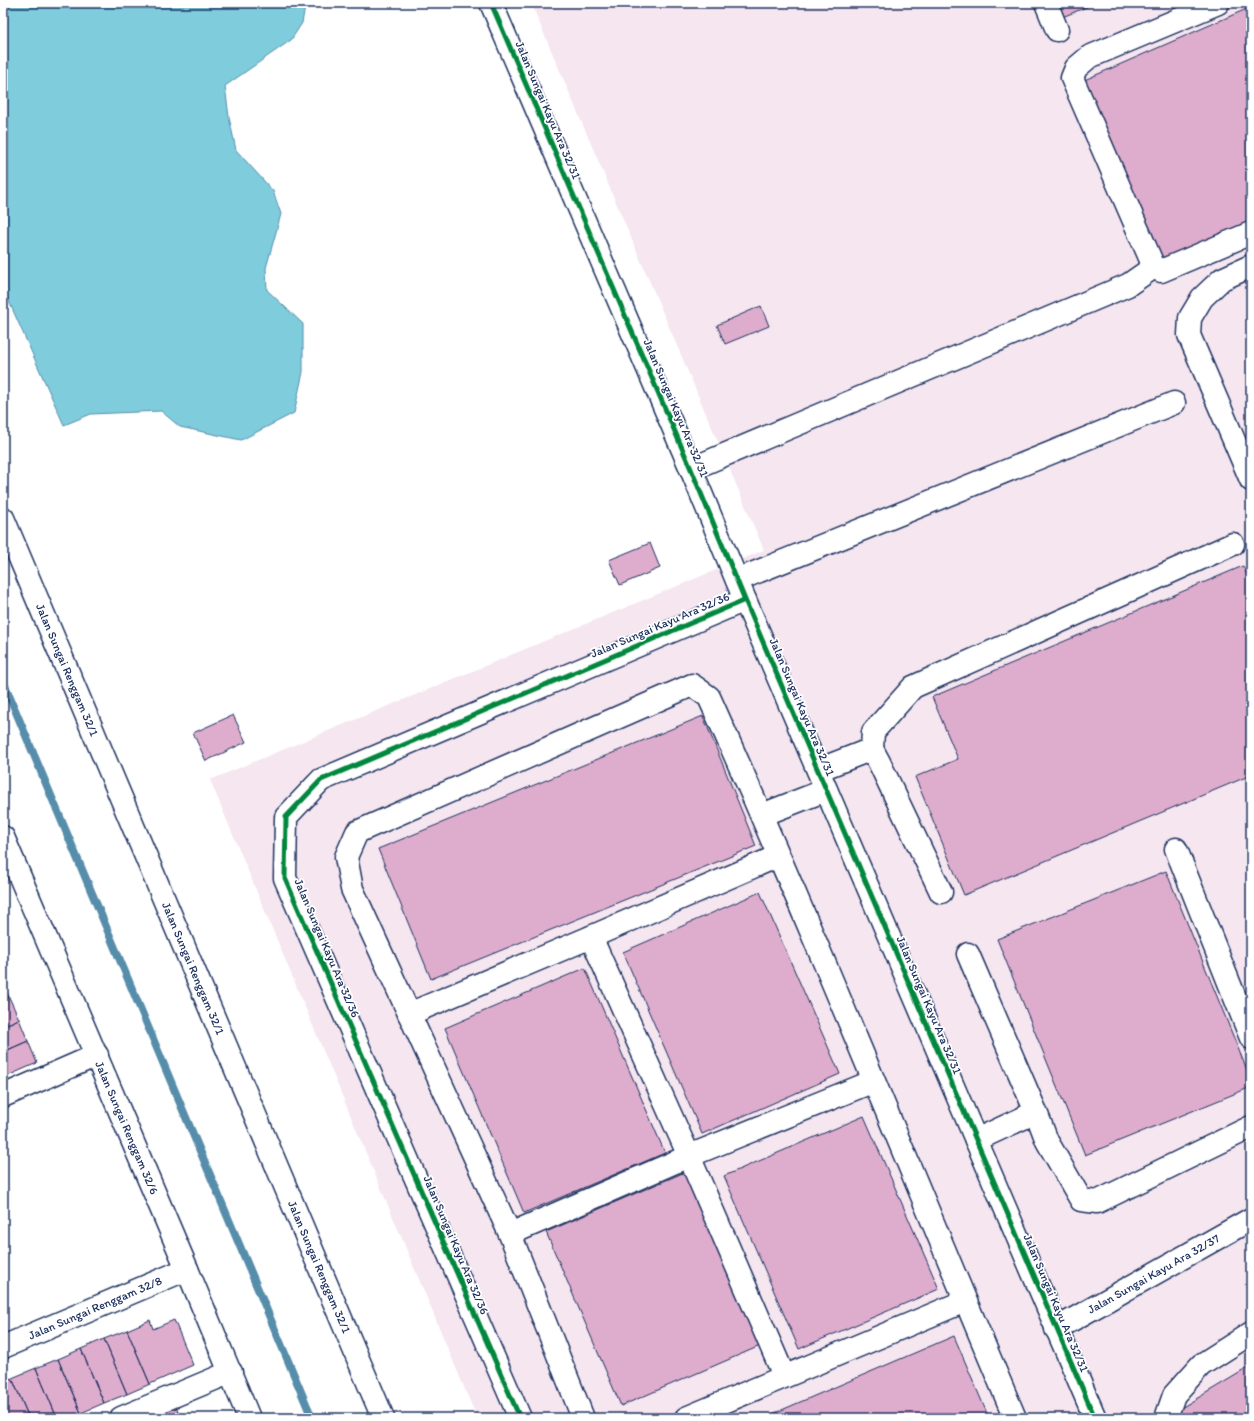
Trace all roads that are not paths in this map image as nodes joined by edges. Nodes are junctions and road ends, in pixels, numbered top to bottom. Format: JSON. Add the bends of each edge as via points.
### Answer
{"nodes":[{"id":1,"x":491,"y":3,"type":"edge"},
{"id":2,"x":1046,"y":3,"type":"edge"},
{"id":3,"x":1218,"y":3,"type":"edge"},
{"id":4,"x":1057,"y":30,"type":"dead end"},
{"id":5,"x":1251,"y":232,"type":"edge"},
{"id":6,"x":1251,"y":266,"type":"edge"},
{"id":7,"x":1154,"y":267,"type":"junction"},
{"id":8,"x":1174,"y":403,"type":"dead end"},
{"id":9,"x":691,"y":469,"type":"junction"},
{"id":10,"x":1251,"y":480,"type":"edge"},
{"id":11,"x":3,"y":518,"type":"edge"},
{"id":12,"x":1233,"y":544,"type":"dead end"},
{"id":13,"x":737,"y":580,"type":"junction"},
{"id":14,"x":745,"y":600,"type":"junction"},
{"id":15,"x":872,"y":749,"type":"junction"},
{"id":16,"x":818,"y":770,"type":"junction"},
{"id":17,"x":826,"y":790,"type":"junction"},
{"id":18,"x":762,"y":815,"type":"junction"},
{"id":19,"x":3,"y":837,"type":"edge"},
{"id":20,"x":1176,"y":849,"type":"dead end"},
{"id":21,"x":778,"y":856,"type":"junction"},
{"id":22,"x":941,"y":892,"type":"dead end"},
{"id":23,"x":591,"y":937,"type":"junction"},
{"id":24,"x":968,"y":954,"type":"dead end"},
{"id":25,"x":409,"y":1014,"type":"junction"},
{"id":26,"x":1251,"y":1038,"type":"edge"},
{"id":27,"x":97,"y":1055,"type":"junction"},
{"id":28,"x":874,"y":1081,"type":"junction"},
{"id":29,"x":3,"y":1096,"type":"edge"},
{"id":30,"x":1036,"y":1112,"type":"junction"},
{"id":31,"x":1251,"y":1127,"type":"edge"},
{"id":32,"x":976,"y":1140,"type":"junction"},
{"id":33,"x":689,"y":1156,"type":"junction"},
{"id":34,"x":1251,"y":1219,"type":"edge"},
{"id":35,"x":510,"y":1234,"type":"junction"},
{"id":36,"x":187,"y":1268,"type":"junction"},
{"id":37,"x":965,"y":1301,"type":"junction"},
{"id":38,"x":1056,"y":1328,"type":"junction"},
{"id":39,"x":1251,"y":1333,"type":"edge"},
{"id":40,"x":3,"y":1347,"type":"edge"},
{"id":41,"x":231,"y":1372,"type":"junction"},
{"id":42,"x":784,"y":1376,"type":"junction"},
{"id":43,"x":121,"y":1418,"type":"edge"},
{"id":44,"x":249,"y":1418,"type":"edge"},
{"id":45,"x":383,"y":1418,"type":"edge"},
{"id":46,"x":520,"y":1418,"type":"edge"},
{"id":47,"x":583,"y":1418,"type":"edge"},
{"id":48,"x":686,"y":1418,"type":"edge"},
{"id":49,"x":1015,"y":1418,"type":"edge"},
{"id":50,"x":1095,"y":1418,"type":"edge"},
{"id":51,"x":1166,"y":1418,"type":"edge"}],
"edges":[{"from":1,"to":9,"type":"street","name":"Jalan Sungai Kayu Ara 32/31"},
{"from":2,"to":4,"type":"street"},
{"from":3,"to":7,"type":"street","via":[[1089,57],[1076,68],[1072,78]]},
{"from":5,"to":7,"type":"street","via":[[1161,271]]},
{"from":6,"to":10,"type":"street","via":[[1222,279],[1202,298],[1190,318],[1189,335]]},
{"from":7,"to":9,"type":"street","via":[[1128,285]]},
{"from":8,"to":13,"type":"street"},
{"from":9,"to":13,"type":"street","name":"Jalan Sungai Kayu Ara 32/31"},
{"from":11,"to":45,"type":"street","name":"Jalan Sungai Renggam 32/1"},
{"from":12,"to":15,"type":"street","via":[[912,687],[873,732]]},
{"from":13,"to":14,"type":"street","name":"Jalan Sungai Kayu Ara 32/31"},
{"from":14,"to":16,"type":"street","name":"Jalan Sungai Kayu Ara 32/31"},
{"from":14,"to":46,"type":"street","name":"Jalan Sungai Kayu Ara 32/36","via":[[321,780],[286,817],[285,878]]},
{"from":15,"to":16,"type":"street"},
{"from":15,"to":22,"type":"street"},
{"from":16,"to":17,"type":"street","name":"Jalan Sungai Kayu Ara 32/31"},
{"from":17,"to":18,"type":"street"},
{"from":17,"to":32,"type":"street","name":"Jalan Sungai Kayu Ara 32/31"},
{"from":18,"to":21,"type":"street"},
{"from":18,"to":25,"type":"street","via":[[709,697],[692,685],[356,832],[346,857],[352,889]]},
{"from":19,"to":27,"type":"street","name":"Jalan Sungai Renggam 32/6"},
{"from":20,"to":26,"type":"street"},
{"from":21,"to":23,"type":"street"},
{"from":21,"to":28,"type":"street"},
{"from":23,"to":25,"type":"street"},
{"from":23,"to":33,"type":"street"},
{"from":24,"to":30,"type":"street"},
{"from":25,"to":35,"type":"street"},
{"from":27,"to":29,"type":"street"},
{"from":27,"to":36,"type":"street","name":"Jalan Sungai Renggam 32/6"},
{"from":28,"to":33,"type":"street"},
{"from":28,"to":37,"type":"street"},
{"from":30,"to":31,"type":"street","via":[[1047,1141],[1081,1200],[1097,1202]]},
{"from":30,"to":32,"type":"street"},
{"from":32,"to":38,"type":"street","name":"Jalan Sungai Kayu Ara 32/31"},
{"from":33,"to":35,"type":"street"},
{"from":33,"to":42,"type":"street"},
{"from":34,"to":38,"type":"street","name":"Jalan Sungai Kayu Ara 32/37"},
{"from":35,"to":47,"type":"street"},
{"from":36,"to":40,"type":"street","name":"Jalan Sungai Renggam 32/8"},
{"from":36,"to":41,"type":"street","name":"Jalan Sungai Renggam 32/6"},
{"from":37,"to":42,"type":"street"},
{"from":37,"to":49,"type":"street"},
{"from":38,"to":50,"type":"street","name":"Jalan Sungai Kayu Ara 32/31"},
{"from":39,"to":51,"type":"street","via":[[1201,1365],[1174,1395]]},
{"from":41,"to":43,"type":"street"},
{"from":41,"to":44,"type":"street","name":"Jalan Sungai Renggam 32/6"},
{"from":42,"to":48,"type":"street"}]}
